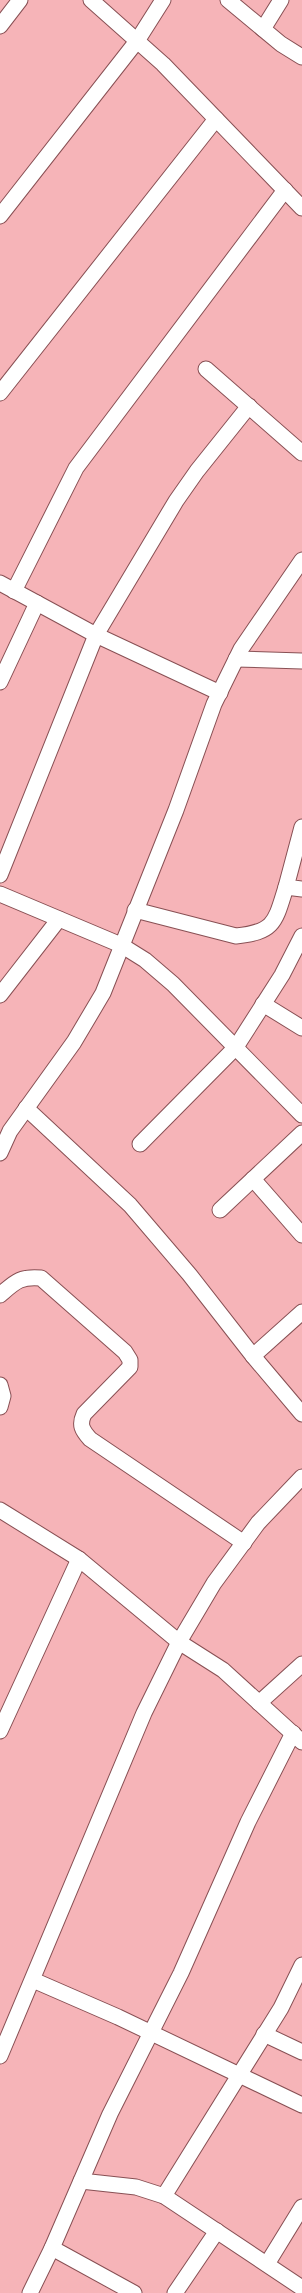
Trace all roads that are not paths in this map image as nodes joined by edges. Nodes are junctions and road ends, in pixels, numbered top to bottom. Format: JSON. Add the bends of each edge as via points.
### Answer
{"nodes":[{"id":1,"x":20,"y":0,"type":"edge"},
{"id":2,"x":91,"y":0,"type":"edge"},
{"id":3,"x":163,"y":0,"type":"edge"},
{"id":4,"x":228,"y":0,"type":"edge"},
{"id":5,"x":281,"y":0,"type":"edge"},
{"id":6,"x":0,"y":26,"type":"edge"},
{"id":7,"x":263,"y":29,"type":"junction"},
{"id":8,"x":137,"y":41,"type":"junction"},
{"id":9,"x":302,"y":57,"type":"edge"},
{"id":10,"x":216,"y":119,"type":"junction"},
{"id":11,"x":285,"y":190,"type":"junction"},
{"id":12,"x":302,"y":208,"type":"edge"},
{"id":13,"x":0,"y":216,"type":"edge"},
{"id":14,"x":206,"y":369,"type":"dead end"},
{"id":15,"x":0,"y":393,"type":"edge"},
{"id":16,"x":249,"y":406,"type":"junction"},
{"id":17,"x":302,"y":452,"type":"edge"},
{"id":18,"x":302,"y":560,"type":"edge"},
{"id":19,"x":0,"y":583,"type":"edge"},
{"id":20,"x":14,"y":591,"type":"junction"},
{"id":21,"x":37,"y":603,"type":"junction"},
{"id":22,"x":96,"y":635,"type":"junction"},
{"id":23,"x":236,"y":659,"type":"junction"},
{"id":24,"x":5,"y":661,"type":"edge"},
{"id":25,"x":302,"y":661,"type":"edge"},
{"id":26,"x":0,"y":682,"type":"edge"},
{"id":27,"x":220,"y":693,"type":"junction"},
{"id":28,"x":302,"y":827,"type":"edge"},
{"id":29,"x":0,"y":875,"type":"edge"},
{"id":30,"x":286,"y":887,"type":"junction"},
{"id":31,"x":302,"y":889,"type":"edge"},
{"id":32,"x":0,"y":894,"type":"edge"},
{"id":33,"x":135,"y":910,"type":"junction"},
{"id":34,"x":59,"y":919,"type":"junction"},
{"id":35,"x":302,"y":936,"type":"edge"},
{"id":36,"x":121,"y":945,"type":"junction"},
{"id":37,"x":0,"y":995,"type":"edge"},
{"id":38,"x":263,"y":1004,"type":"junction"},
{"id":39,"x":302,"y":1028,"type":"edge"},
{"id":40,"x":236,"y":1047,"type":"junction"},
{"id":41,"x":26,"y":1108,"type":"junction"},
{"id":42,"x":302,"y":1115,"type":"edge"},
{"id":43,"x":302,"y":1133,"type":"edge"},
{"id":44,"x":140,"y":1144,"type":"dead end"},
{"id":45,"x":0,"y":1153,"type":"edge"},
{"id":46,"x":252,"y":1179,"type":"junction"},
{"id":47,"x":220,"y":1210,"type":"dead end"},
{"id":48,"x":302,"y":1235,"type":"edge"},
{"id":49,"x":0,"y":1295,"type":"edge"},
{"id":50,"x":302,"y":1312,"type":"edge"},
{"id":51,"x":253,"y":1356,"type":"junction"},
{"id":52,"x":0,"y":1385,"type":"edge"},
{"id":53,"x":0,"y":1407,"type":"edge"},
{"id":54,"x":302,"y":1414,"type":"edge"},
{"id":55,"x":302,"y":1477,"type":"edge"},
{"id":56,"x":0,"y":1510,"type":"edge"},
{"id":57,"x":244,"y":1542,"type":"junction"},
{"id":58,"x":79,"y":1559,"type":"junction"},
{"id":59,"x":179,"y":1642,"type":"junction"},
{"id":60,"x":302,"y":1664,"type":"edge"},
{"id":61,"x":259,"y":1703,"type":"junction"},
{"id":62,"x":0,"y":1731,"type":"edge"},
{"id":63,"x":297,"y":1738,"type":"edge"},
{"id":64,"x":302,"y":1966,"type":"edge"},
{"id":65,"x":33,"y":1980,"type":"junction"},
{"id":66,"x":151,"y":2032,"type":"junction"},
{"id":67,"x":264,"y":2034,"type":"junction"},
{"id":68,"x":302,"y":2052,"type":"edge"},
{"id":69,"x":0,"y":2056,"type":"edge"},
{"id":70,"x":238,"y":2075,"type":"junction"},
{"id":71,"x":302,"y":2105,"type":"edge"},
{"id":72,"x":81,"y":2180,"type":"junction"},
{"id":73,"x":164,"y":2196,"type":"junction"},
{"id":74,"x":302,"y":2207,"type":"edge"},
{"id":75,"x":218,"y":2231,"type":"junction"},
{"id":76,"x":52,"y":2248,"type":"junction"},
{"id":77,"x":267,"y":2264,"type":"junction"},
{"id":78,"x":302,"y":2288,"type":"edge"},
{"id":79,"x":30,"y":2293,"type":"edge"},
{"id":80,"x":134,"y":2293,"type":"edge"},
{"id":81,"x":175,"y":2293,"type":"edge"}],
"edges":[{"from":1,"to":6,"type":"street"},
{"from":2,"to":8,"type":"street"},
{"from":3,"to":8,"type":"street"},
{"from":4,"to":7,"type":"street"},
{"from":5,"to":7,"type":"street"},
{"from":7,"to":9,"type":"street"},
{"from":8,"to":10,"type":"street"},
{"from":8,"to":13,"type":"street"},
{"from":10,"to":11,"type":"street"},
{"from":10,"to":15,"type":"street"},
{"from":11,"to":12,"type":"street"},
{"from":11,"to":20,"type":"street","via":[[76,468]]},
{"from":14,"to":16,"type":"street"},
{"from":16,"to":17,"type":"street"},
{"from":16,"to":22,"type":"street","via":[[176,501]]},
{"from":18,"to":23,"type":"street"},
{"from":19,"to":20,"type":"street"},
{"from":20,"to":21,"type":"street"},
{"from":21,"to":22,"type":"street"},
{"from":21,"to":24,"type":"street"},
{"from":22,"to":27,"type":"street"},
{"from":22,"to":29,"type":"street"},
{"from":23,"to":25,"type":"street"},
{"from":23,"to":27,"type":"street"},
{"from":24,"to":26,"type":"street"},
{"from":27,"to":33,"type":"street"},
{"from":28,"to":30,"type":"street"},
{"from":30,"to":31,"type":"street"},
{"from":30,"to":33,"type":"street","via":[[277,916],[271,925],[252,934],[236,936]]},
{"from":32,"to":34,"type":"street"},
{"from":33,"to":36,"type":"street"},
{"from":34,"to":36,"type":"street"},
{"from":34,"to":37,"type":"street"},
{"from":35,"to":38,"type":"street","via":[[282,975]]},
{"from":36,"to":40,"type":"street","via":[[145,960],[173,984]]},
{"from":36,"to":41,"type":"street","via":[[103,993],[74,1042]]},
{"from":38,"to":39,"type":"street"},
{"from":38,"to":40,"type":"street"},
{"from":40,"to":42,"type":"street"},
{"from":40,"to":44,"type":"street"},
{"from":41,"to":45,"type":"street","via":[[10,1131]]},
{"from":41,"to":51,"type":"street","via":[[130,1205],[189,1274]]},
{"from":43,"to":46,"type":"street"},
{"from":46,"to":47,"type":"street"},
{"from":46,"to":48,"type":"street"},
{"from":49,"to":57,"type":"street","via":[[17,1280],[28,1277],[41,1278],[125,1352],[130,1360],[130,1367],[84,1414],[81,1422],[82,1431],[90,1439]]},
{"from":50,"to":51,"type":"street"},
{"from":51,"to":54,"type":"street"},
{"from":52,"to":53,"type":"street","via":[[4,1396]]},
{"from":55,"to":57,"type":"street","via":[[258,1523]]},
{"from":56,"to":58,"type":"street"},
{"from":57,"to":59,"type":"street","via":[[214,1583]]},
{"from":58,"to":59,"type":"street"},
{"from":58,"to":62,"type":"street"},
{"from":59,"to":61,"type":"street","via":[[223,1670]]},
{"from":59,"to":65,"type":"street","via":[[144,1713]]},
{"from":60,"to":61,"type":"street"},
{"from":61,"to":63,"type":"street"},
{"from":63,"to":66,"type":"street","via":[[248,1822],[181,1973]]},
{"from":64,"to":67,"type":"street"},
{"from":65,"to":66,"type":"street"},
{"from":65,"to":69,"type":"street"},
{"from":66,"to":70,"type":"street"},
{"from":66,"to":72,"type":"street","via":[[110,2114]]},
{"from":67,"to":68,"type":"street"},
{"from":67,"to":70,"type":"street"},
{"from":70,"to":71,"type":"street"},
{"from":70,"to":73,"type":"street"},
{"from":72,"to":73,"type":"street","via":[[136,2187]]},
{"from":72,"to":76,"type":"street"},
{"from":73,"to":75,"type":"street"},
{"from":74,"to":77,"type":"street"},
{"from":75,"to":77,"type":"street"},
{"from":75,"to":81,"type":"street"},
{"from":76,"to":79,"type":"street"},
{"from":76,"to":80,"type":"street"},
{"from":77,"to":78,"type":"street"}]}
